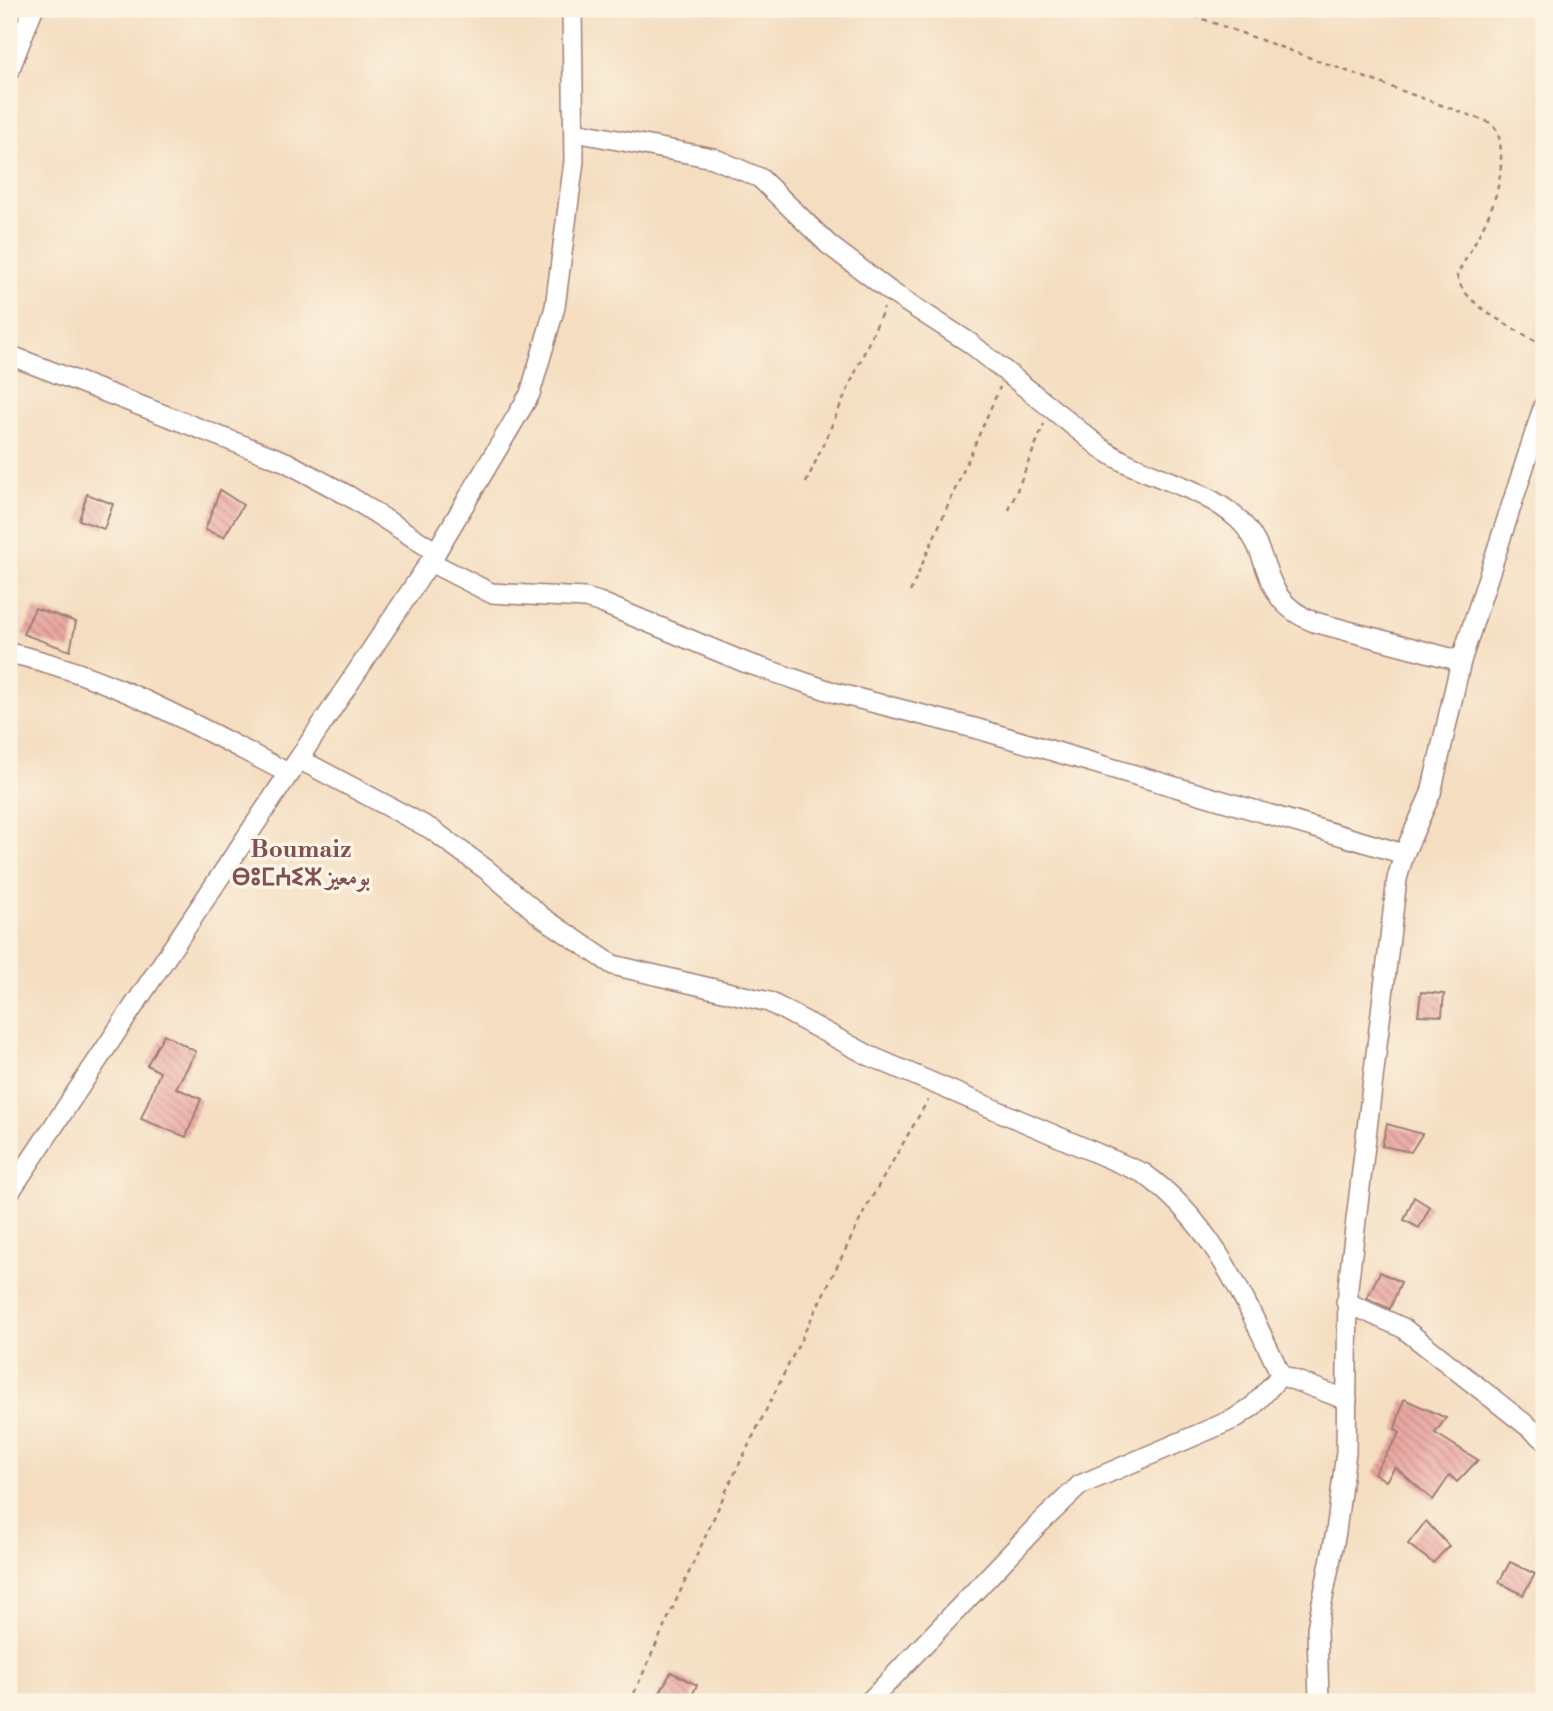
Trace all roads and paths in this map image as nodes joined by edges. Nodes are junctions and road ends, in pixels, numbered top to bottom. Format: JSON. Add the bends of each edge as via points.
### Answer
{"nodes":[{"id":1,"x":33,"y":9,"type":"edge"},
{"id":2,"x":572,"y":9,"type":"edge"},
{"id":3,"x":1175,"y":9,"type":"edge"},
{"id":4,"x":9,"y":71,"type":"edge"},
{"id":5,"x":575,"y":132,"type":"junction"},
{"id":6,"x":891,"y":292,"type":"junction"},
{"id":7,"x":1544,"y":346,"type":"edge"},
{"id":8,"x":9,"y":355,"type":"edge"},
{"id":9,"x":1006,"y":375,"type":"junction"},
{"id":10,"x":1544,"y":405,"type":"edge"},
{"id":11,"x":1050,"y":408,"type":"junction"},
{"id":12,"x":806,"y":483,"type":"dead end"},
{"id":13,"x":1009,"y":510,"type":"dead end"},
{"id":14,"x":433,"y":557,"type":"junction"},
{"id":15,"x":910,"y":592,"type":"dead end"},
{"id":16,"x":9,"y":653,"type":"edge"},
{"id":17,"x":1461,"y":661,"type":"junction"},
{"id":18,"x":295,"y":766,"type":"junction"},
{"id":19,"x":1404,"y":854,"type":"junction"},
{"id":20,"x":937,"y":1085,"type":"junction"},
{"id":21,"x":9,"y":1194,"type":"edge"},
{"id":22,"x":1346,"y":1302,"type":"junction"},
{"id":23,"x":1281,"y":1375,"type":"junction"},
{"id":24,"x":1347,"y":1400,"type":"junction"},
{"id":25,"x":1544,"y":1439,"type":"edge"},
{"id":26,"x":630,"y":1702,"type":"edge"},
{"id":27,"x":869,"y":1702,"type":"edge"},
{"id":28,"x":1319,"y":1702,"type":"edge"}],
"edges":[{"from":1,"to":4,"type":"street"},
{"from":2,"to":5,"type":"street"},
{"from":3,"to":7,"type":"path","via":[[1491,123],[1498,133],[1501,164],[1494,208],[1457,275],[1458,283],[1484,309]]},
{"from":5,"to":6,"type":"street","via":[[713,158],[749,172],[829,245]]},
{"from":5,"to":14,"type":"street","via":[[555,307],[530,394]]},
{"from":6,"to":9,"type":"street","via":[[945,325]]},
{"from":6,"to":12,"type":"path"},
{"from":8,"to":14,"type":"street","via":[[286,461],[349,496]]},
{"from":9,"to":11,"type":"street"},
{"from":9,"to":15,"type":"path"},
{"from":10,"to":17,"type":"street"},
{"from":11,"to":13,"type":"path"},
{"from":11,"to":17,"type":"street","via":[[1121,463],[1203,497],[1235,517],[1264,558],[1278,599],[1291,612],[1326,626]]},
{"from":14,"to":18,"type":"street"},
{"from":14,"to":19,"type":"street","via":[[491,593],[586,598],[825,690],[978,729]]},
{"from":16,"to":18,"type":"street","via":[[81,672]]},
{"from":17,"to":19,"type":"street","via":[[1431,793]]},
{"from":18,"to":20,"type":"street","via":[[431,828],[542,917],[613,965],[769,1002],[870,1056]]},
{"from":18,"to":21,"type":"street"},
{"from":19,"to":22,"type":"street","via":[[1387,952]]},
{"from":20,"to":23,"type":"street","via":[[1143,1173],[1164,1188],[1202,1229],[1248,1306]]},
{"from":20,"to":26,"type":"path","via":[[849,1243],[726,1491]]},
{"from":22,"to":24,"type":"street"},
{"from":22,"to":25,"type":"street","via":[[1403,1328]]},
{"from":23,"to":24,"type":"street"},
{"from":23,"to":27,"type":"street","via":[[1234,1419],[1080,1485]]},
{"from":24,"to":28,"type":"street","via":[[1342,1493],[1317,1628]]}]}
